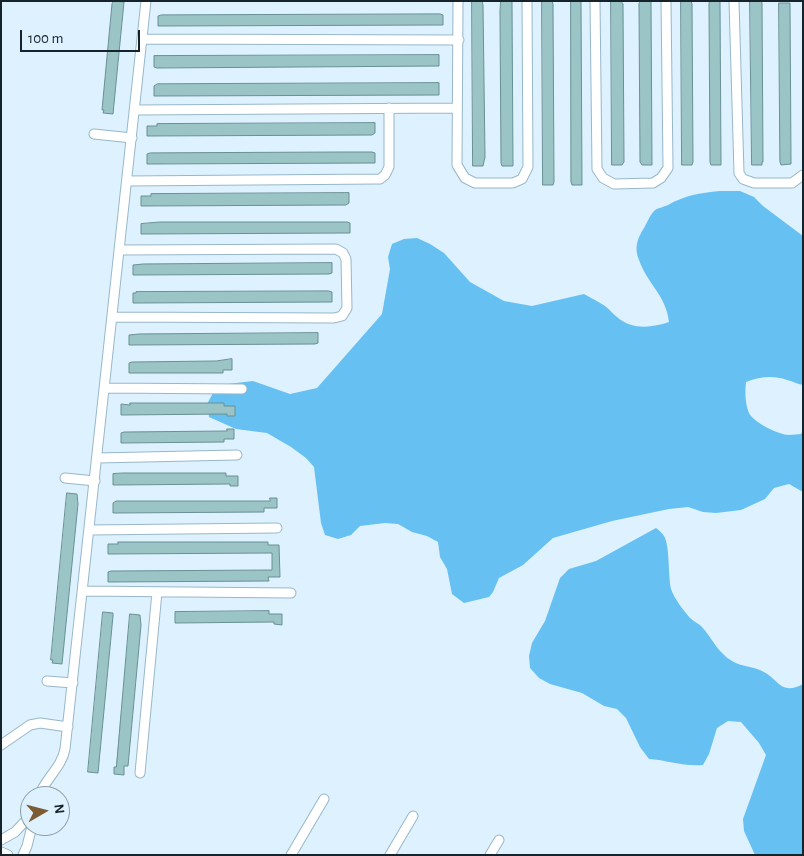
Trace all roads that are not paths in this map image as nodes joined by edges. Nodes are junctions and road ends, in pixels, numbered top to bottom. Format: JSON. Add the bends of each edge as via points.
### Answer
{"nodes":[{"id":1,"x":146,"y":1,"type":"edge"},
{"id":2,"x":458,"y":1,"type":"edge"},
{"id":3,"x":527,"y":1,"type":"edge"},
{"id":4,"x":595,"y":1,"type":"edge"},
{"id":5,"x":666,"y":1,"type":"edge"},
{"id":6,"x":734,"y":1,"type":"edge"},
{"id":7,"x":142,"y":39,"type":"junction"},
{"id":8,"x":459,"y":40,"type":"junction"},
{"id":9,"x":389,"y":108,"type":"junction"},
{"id":10,"x":457,"y":108,"type":"junction"},
{"id":11,"x":135,"y":110,"type":"junction"},
{"id":12,"x":94,"y":134,"type":"dead end"},
{"id":13,"x":132,"y":138,"type":"junction"},
{"id":14,"x":803,"y":175,"type":"edge"},
{"id":15,"x":127,"y":181,"type":"junction"},
{"id":16,"x":120,"y":250,"type":"junction"},
{"id":17,"x":112,"y":317,"type":"junction"},
{"id":18,"x":105,"y":388,"type":"junction"},
{"id":19,"x":242,"y":389,"type":"dead end"},
{"id":20,"x":238,"y":455,"type":"dead end"},
{"id":21,"x":98,"y":458,"type":"junction"},
{"id":22,"x":65,"y":478,"type":"dead end"},
{"id":23,"x":95,"y":481,"type":"junction"},
{"id":24,"x":277,"y":528,"type":"dead end"},
{"id":25,"x":89,"y":530,"type":"junction"},
{"id":26,"x":83,"y":592,"type":"junction"},
{"id":27,"x":157,"y":592,"type":"junction"},
{"id":28,"x":291,"y":594,"type":"dead end"},
{"id":29,"x":47,"y":681,"type":"dead end"},
{"id":30,"x":73,"y":682,"type":"junction"},
{"id":31,"x":68,"y":727,"type":"junction"},
{"id":32,"x":1,"y":746,"type":"edge"},
{"id":33,"x":140,"y":773,"type":"dead end"},
{"id":34,"x":44,"y":786,"type":"edge"},
{"id":35,"x":324,"y":799,"type":"dead end"},
{"id":36,"x":413,"y":816,"type":"dead end"},
{"id":37,"x":20,"y":827,"type":"edge"},
{"id":38,"x":30,"y":836,"type":"edge"},
{"id":39,"x":1,"y":840,"type":"edge"},
{"id":40,"x":499,"y":840,"type":"dead end"},
{"id":41,"x":1,"y":852,"type":"edge"},
{"id":42,"x":8,"y":855,"type":"edge"},
{"id":43,"x":23,"y":855,"type":"edge"},
{"id":44,"x":291,"y":855,"type":"edge"},
{"id":45,"x":390,"y":855,"type":"edge"},
{"id":46,"x":490,"y":855,"type":"edge"}],
"edges":[{"from":1,"to":7,"type":"street"},
{"from":2,"to":8,"type":"street"},
{"from":3,"to":10,"type":"street","via":[[529,162],[522,179],[513,183],[475,183],[465,178],[457,165]]},
{"from":4,"to":5,"type":"street","via":[[597,169],[603,178],[614,184],[653,183],[668,168]]},
{"from":6,"to":14,"type":"street","via":[[739,173],[743,179],[754,183],[792,183]]},
{"from":7,"to":8,"type":"street"},
{"from":7,"to":11,"type":"street"},
{"from":8,"to":10,"type":"street"},
{"from":9,"to":10,"type":"street"},
{"from":9,"to":11,"type":"street"},
{"from":9,"to":15,"type":"street","via":[[389,167],[380,179]]},
{"from":11,"to":13,"type":"street"},
{"from":12,"to":13,"type":"street"},
{"from":13,"to":15,"type":"street"},
{"from":15,"to":16,"type":"street"},
{"from":16,"to":17,"type":"street"},
{"from":16,"to":17,"type":"street","via":[[336,249],[346,259],[347,308],[342,316],[334,318]]},
{"from":17,"to":18,"type":"street"},
{"from":18,"to":19,"type":"street"},
{"from":18,"to":21,"type":"street"},
{"from":20,"to":21,"type":"street"},
{"from":21,"to":23,"type":"street"},
{"from":22,"to":23,"type":"street"},
{"from":23,"to":25,"type":"street"},
{"from":24,"to":25,"type":"street"},
{"from":25,"to":26,"type":"street"},
{"from":26,"to":27,"type":"street"},
{"from":26,"to":30,"type":"street"},
{"from":27,"to":28,"type":"street"},
{"from":27,"to":33,"type":"street"},
{"from":29,"to":30,"type":"street"},
{"from":30,"to":31,"type":"street"},
{"from":31,"to":32,"type":"street","via":[[40,723],[30,725]]},
{"from":31,"to":34,"type":"street","via":[[64,758]]},
{"from":35,"to":44,"type":"street"},
{"from":36,"to":45,"type":"street"},
{"from":37,"to":39,"type":"street"},
{"from":38,"to":43,"type":"street"},
{"from":40,"to":46,"type":"street"},
{"from":41,"to":42,"type":"street"}]}
